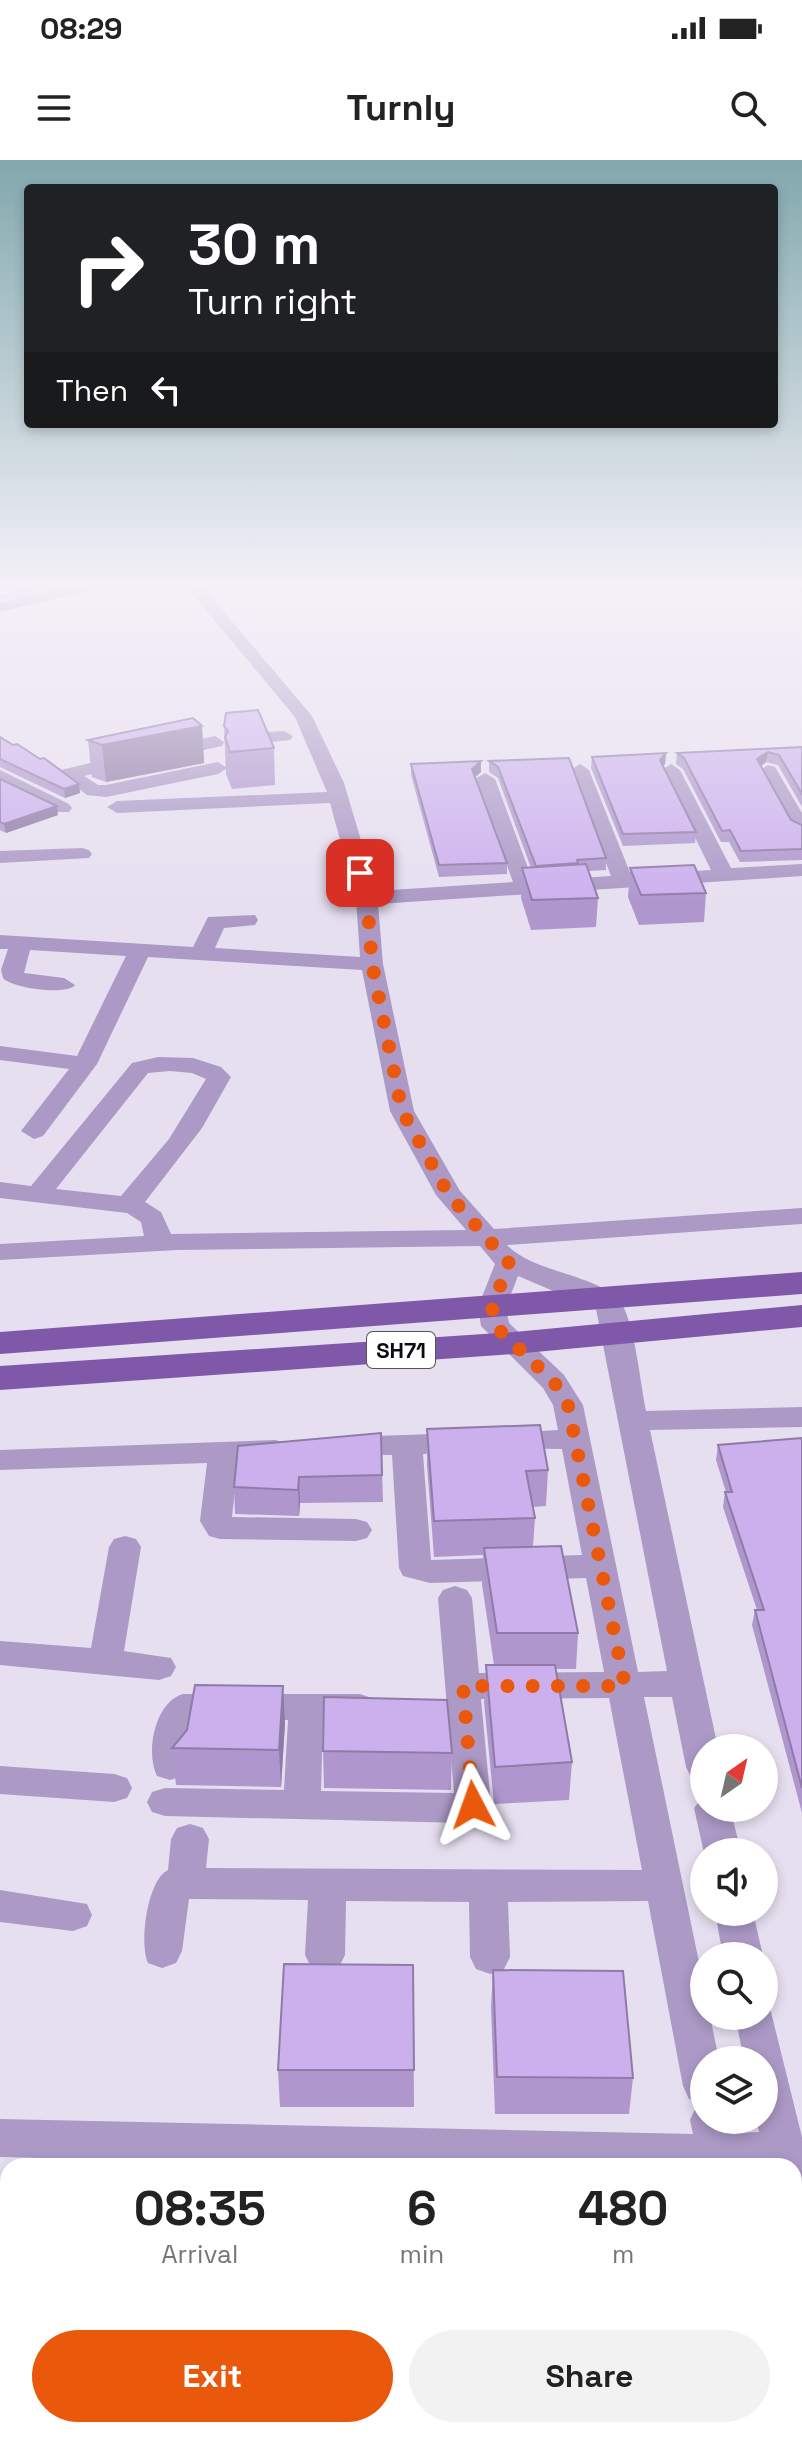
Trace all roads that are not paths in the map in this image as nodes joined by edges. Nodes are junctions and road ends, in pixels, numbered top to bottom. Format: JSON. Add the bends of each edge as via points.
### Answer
{"nodes":[{"id":1,"x":283,"y":692,"type":"edge"},
{"id":2,"x":284,"y":736,"type":"dead end"},
{"id":3,"x":215,"y":742,"type":"junction"},
{"id":4,"x":218,"y":768,"type":"junction"},
{"id":5,"x":580,"y":770,"type":"dead end"},
{"id":6,"x":671,"y":770,"type":"dead end"},
{"id":7,"x":768,"y":771,"type":"edge"},
{"id":8,"x":0,"y":776,"type":"edge"},
{"id":9,"x":485,"y":779,"type":"dead end"},
{"id":10,"x":338,"y":797,"type":"junction"},
{"id":11,"x":232,"y":802,"type":"junction"},
{"id":12,"x":117,"y":807,"type":"dead end"},
{"id":13,"x":62,"y":808,"type":"dead end"},
{"id":14,"x":802,"y":830,"type":"edge"},
{"id":15,"x":82,"y":854,"type":"dead end"},
{"id":16,"x":0,"y":857,"type":"edge"},
{"id":17,"x":802,"y":870,"type":"edge"},
{"id":18,"x":724,"y":874,"type":"junction"},
{"id":19,"x":624,"y":882,"type":"junction"},
{"id":20,"x":525,"y":888,"type":"junction"},
{"id":21,"x":367,"y":898,"type":"junction"},
{"id":22,"x":247,"y":920,"type":"dead end"},
{"id":23,"x":10,"y":942,"type":"edge"},
{"id":24,"x":140,"y":951,"type":"junction"},
{"id":25,"x":201,"y":954,"type":"junction"},
{"id":26,"x":372,"y":964,"type":"junction"},
{"id":27,"x":64,"y":985,"type":"dead end"},
{"id":28,"x":8,"y":1055,"type":"edge"},
{"id":29,"x":85,"y":1064,"type":"junction"},
{"id":30,"x":0,"y":1076,"type":"edge"},
{"id":31,"x":34,"y":1131,"type":"dead end"},
{"id":32,"x":0,"y":1190,"type":"edge"},
{"id":33,"x":38,"y":1194,"type":"junction"},
{"id":34,"x":128,"y":1205,"type":"junction"},
{"id":35,"x":802,"y":1216,"type":"edge"},
{"id":36,"x":485,"y":1238,"type":"junction"},
{"id":37,"x":159,"y":1243,"type":"junction"},
{"id":38,"x":0,"y":1252,"type":"edge"},
{"id":39,"x":509,"y":1263,"type":"junction"},
{"id":40,"x":802,"y":1283,"type":"edge"},
{"id":41,"x":603,"y":1299,"type":"junction"},
{"id":42,"x":492,"y":1307,"type":"junction"},
{"id":43,"x":802,"y":1316,"type":"edge"},
{"id":44,"x":618,"y":1334,"type":"junction"},
{"id":45,"x":0,"y":1343,"type":"edge"},
{"id":46,"x":514,"y":1343,"type":"junction"},
{"id":47,"x":0,"y":1378,"type":"edge"},
{"id":48,"x":802,"y":1417,"type":"edge"},
{"id":49,"x":632,"y":1421,"type":"junction"},
{"id":50,"x":577,"y":1439,"type":"junction"},
{"id":51,"x":407,"y":1445,"type":"junction"},
{"id":52,"x":224,"y":1451,"type":"junction"},
{"id":53,"x":0,"y":1460,"type":"edge"},
{"id":54,"x":356,"y":1530,"type":"dead end"},
{"id":55,"x":125,"y":1547,"type":"dead end"},
{"id":56,"x":601,"y":1566,"type":"junction"},
{"id":57,"x":455,"y":1598,"type":"dead end"},
{"id":58,"x":0,"y":1653,"type":"edge"},
{"id":59,"x":105,"y":1663,"type":"junction"},
{"id":60,"x":159,"y":1667,"type":"dead end"},
{"id":61,"x":687,"y":1684,"type":"junction"},
{"id":62,"x":625,"y":1686,"type":"junction"},
{"id":63,"x":454,"y":1700,"type":"junction"},
{"id":64,"x":306,"y":1707,"type":"junction"},
{"id":65,"x":385,"y":1707,"type":"edge"},
{"id":66,"x":697,"y":1734,"type":"edge"},
{"id":67,"x":170,"y":1766,"type":"dead end"},
{"id":68,"x":0,"y":1780,"type":"edge"},
{"id":69,"x":114,"y":1788,"type":"dead end"},
{"id":70,"x":165,"y":1802,"type":"dead end"},
{"id":71,"x":302,"y":1804,"type":"junction"},
{"id":72,"x":190,"y":1839,"type":"dead end"},
{"id":73,"x":185,"y":1883,"type":"junction"},
{"id":74,"x":328,"y":1884,"type":"junction"},
{"id":75,"x":664,"y":1885,"type":"junction"},
{"id":76,"x":488,"y":1887,"type":"junction"},
{"id":77,"x":0,"y":1906,"type":"edge"},
{"id":78,"x":73,"y":1915,"type":"dead end"},
{"id":79,"x":162,"y":1951,"type":"dead end"},
{"id":80,"x":325,"y":1955,"type":"dead end"},
{"id":81,"x":490,"y":1957,"type":"dead end"},
{"id":82,"x":758,"y":2030,"type":"edge"},
{"id":83,"x":696,"y":2046,"type":"edge"},
{"id":84,"x":0,"y":2138,"type":"edge"},
{"id":85,"x":716,"y":2147,"type":"edge"},
{"id":86,"x":785,"y":2158,"type":"edge"}],
"edges":[{"from":1,"to":10,"type":"street","via":[[303,716]]},
{"from":2,"to":3,"type":"street"},
{"from":3,"to":4,"type":"street"},
{"from":3,"to":4,"type":"street","via":[[68,774],[94,791],[106,791]]},
{"from":4,"to":11,"type":"street"},
{"from":5,"to":19,"type":"street"},
{"from":6,"to":18,"type":"street"},
{"from":7,"to":14,"type":"street"},
{"from":8,"to":13,"type":"street"},
{"from":9,"to":20,"type":"street"},
{"from":10,"to":11,"type":"street"},
{"from":10,"to":21,"type":"street"},
{"from":11,"to":12,"type":"street"},
{"from":15,"to":16,"type":"street"},
{"from":17,"to":18,"type":"street"},
{"from":18,"to":19,"type":"street"},
{"from":19,"to":20,"type":"street"},
{"from":20,"to":21,"type":"street"},
{"from":21,"to":26,"type":"street"},
{"from":22,"to":25,"type":"street","via":[[216,922]]},
{"from":23,"to":24,"type":"street"},
{"from":23,"to":27,"type":"street","via":[[14,978]]},
{"from":24,"to":25,"type":"street"},
{"from":24,"to":29,"type":"street"},
{"from":25,"to":26,"type":"street"},
{"from":26,"to":36,"type":"street","via":[[402,1111],[449,1195]]},
{"from":28,"to":29,"type":"street"},
{"from":28,"to":30,"type":"street"},
{"from":29,"to":31,"type":"street"},
{"from":32,"to":33,"type":"street"},
{"from":33,"to":34,"type":"street"},
{"from":33,"to":34,"type":"street","via":[[140,1068],[156,1065],[216,1073],[219,1077],[208,1100]]},
{"from":34,"to":37,"type":"street","via":[[153,1215]]},
{"from":35,"to":36,"type":"street"},
{"from":36,"to":37,"type":"street"},
{"from":36,"to":39,"type":"street"},
{"from":37,"to":38,"type":"street"},
{"from":39,"to":41,"type":"street"},
{"from":39,"to":42,"type":"street"},
{"from":40,"to":41,"type":"main road","number":"SH71"},
{"from":41,"to":42,"type":"main road","number":"SH71"},
{"from":41,"to":44,"type":"street"},
{"from":42,"to":45,"type":"main road","number":"SH71"},
{"from":42,"to":46,"type":"street","via":[[495,1326]]},
{"from":43,"to":44,"type":"main road","number":"SH71"},
{"from":44,"to":46,"type":"main road","number":"SH71"},
{"from":44,"to":49,"type":"street"},
{"from":46,"to":47,"type":"main road","number":"SH71"},
{"from":46,"to":50,"type":"street","via":[[554,1382],[568,1405]]},
{"from":48,"to":49,"type":"street"},
{"from":49,"to":61,"type":"street"},
{"from":50,"to":51,"type":"street"},
{"from":50,"to":56,"type":"street"},
{"from":51,"to":52,"type":"street"},
{"from":51,"to":56,"type":"street","via":[[415,1568],[430,1572]]},
{"from":52,"to":53,"type":"street"},
{"from":52,"to":54,"type":"street","via":[[216,1521],[220,1528]]},
{"from":55,"to":59,"type":"street"},
{"from":56,"to":62,"type":"street"},
{"from":57,"to":63,"type":"street"},
{"from":58,"to":59,"type":"street"},
{"from":59,"to":60,"type":"street"},
{"from":61,"to":62,"type":"street"},
{"from":61,"to":66,"type":"street"},
{"from":62,"to":63,"type":"street"},
{"from":62,"to":75,"type":"street"},
{"from":63,"to":71,"type":"street","via":[[473,1805]]},
{"from":64,"to":65,"type":"street"},
{"from":64,"to":67,"type":"street","via":[[183,1707],[176,1714]]},
{"from":64,"to":71,"type":"street"},
{"from":68,"to":69,"type":"street"},
{"from":70,"to":71,"type":"street"},
{"from":72,"to":73,"type":"street"},
{"from":73,"to":74,"type":"street"},
{"from":73,"to":79,"type":"street","via":[[171,1889]]},
{"from":74,"to":76,"type":"street"},
{"from":74,"to":80,"type":"street"},
{"from":75,"to":76,"type":"street"},
{"from":75,"to":83,"type":"street"},
{"from":76,"to":81,"type":"street"},
{"from":77,"to":78,"type":"street"},
{"from":82,"to":86,"type":"street"},
{"from":84,"to":85,"type":"street"},
{"from":85,"to":86,"type":"street"}]}
